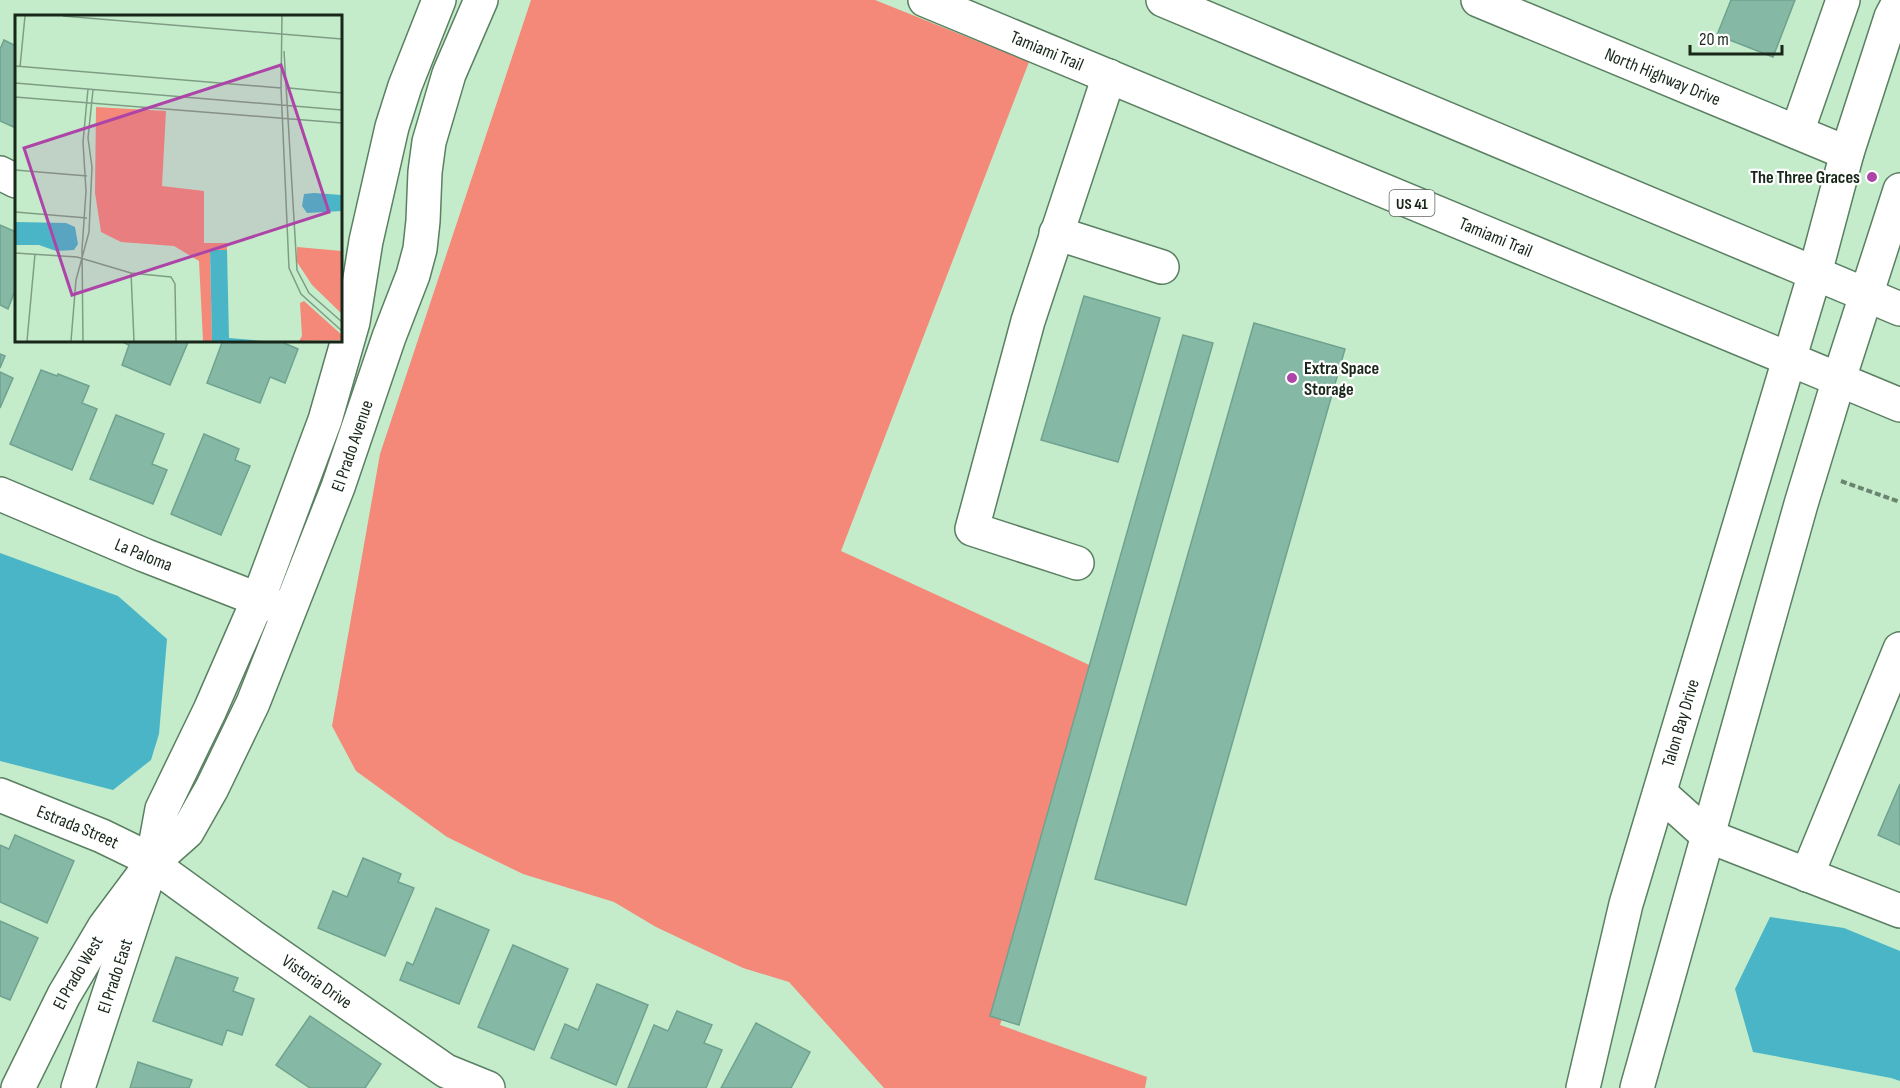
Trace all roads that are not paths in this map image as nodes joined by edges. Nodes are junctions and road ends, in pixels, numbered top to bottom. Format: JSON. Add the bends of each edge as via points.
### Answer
{"nodes":[{"id":1,"x":439,"y":0,"type":"edge"},
{"id":2,"x":481,"y":0,"type":"edge"},
{"id":3,"x":925,"y":0,"type":"edge"},
{"id":4,"x":1163,"y":0,"type":"edge"},
{"id":5,"x":1478,"y":0,"type":"edge"},
{"id":6,"x":1843,"y":0,"type":"edge"},
{"id":7,"x":1899,"y":0,"type":"edge"},
{"id":8,"x":1109,"y":76,"type":"junction"},
{"id":9,"x":397,"y":109,"type":"junction"},
{"id":10,"x":435,"y":119,"type":"junction"},
{"id":11,"x":1797,"y":132,"type":"junction"},
{"id":12,"x":1847,"y":153,"type":"junction"},
{"id":13,"x":0,"y":174,"type":"edge"},
{"id":14,"x":15,"y":181,"type":"edge"},
{"id":15,"x":1900,"y":190,"type":"edge"},
{"id":16,"x":1056,"y":232,"type":"junction"},
{"id":17,"x":1162,"y":267,"type":"dead end"},
{"id":18,"x":1815,"y":273,"type":"junction"},
{"id":19,"x":1866,"y":295,"type":"junction"},
{"id":20,"x":1900,"y":309,"type":"edge"},
{"id":21,"x":347,"y":319,"type":"edge"},
{"id":22,"x":389,"y":337,"type":"junction"},
{"id":23,"x":342,"y":342,"type":"edge"},
{"id":24,"x":342,"y":342,"type":"edge"},
{"id":25,"x":1788,"y":359,"type":"junction"},
{"id":26,"x":1839,"y":380,"type":"junction"},
{"id":27,"x":1900,"y":405,"type":"edge"},
{"id":28,"x":0,"y":494,"type":"edge"},
{"id":29,"x":1077,"y":563,"type":"dead end"},
{"id":30,"x":258,"y":600,"type":"junction"},
{"id":31,"x":290,"y":612,"type":"junction"},
{"id":32,"x":1900,"y":649,"type":"edge"},
{"id":33,"x":1660,"y":793,"type":"junction"},
{"id":34,"x":0,"y":795,"type":"edge"},
{"id":35,"x":1708,"y":836,"type":"junction"},
{"id":36,"x":152,"y":863,"type":"junction"},
{"id":37,"x":1807,"y":875,"type":"junction"},
{"id":38,"x":1900,"y":911,"type":"edge"},
{"id":39,"x":443,"y":1080,"type":"edge"},
{"id":40,"x":18,"y":1088,"type":"edge"},
{"id":41,"x":78,"y":1088,"type":"edge"},
{"id":42,"x":488,"y":1088,"type":"edge"},
{"id":43,"x":1584,"y":1088,"type":"edge"},
{"id":44,"x":1637,"y":1088,"type":"edge"}],
"edges":[{"from":1,"to":9,"type":"street","name":"El Prado East"},
{"from":2,"to":10,"type":"street","name":"El Prado Avenue","via":[[449,74]]},
{"from":3,"to":8,"type":"street","name":"Tamiami Trail","number":"US 41"},
{"from":4,"to":18,"type":"street"},
{"from":5,"to":11,"type":"street","name":"North Highway Drive"},
{"from":6,"to":11,"type":"street"},
{"from":7,"to":12,"type":"street","name":"Talon Bay Drive"},
{"from":8,"to":16,"type":"street"},
{"from":8,"to":25,"type":"street","name":"Tamiami Trail","number":"US 41"},
{"from":9,"to":10,"type":"street"},
{"from":9,"to":21,"type":"street","name":"El Prado East"},
{"from":10,"to":22,"type":"street","name":"El Prado Avenue","via":[[425,172],[420,249]]},
{"from":11,"to":12,"type":"street","name":"North Highway Drive"},
{"from":12,"to":18,"type":"street","name":"Talon Bay Drive"},
{"from":13,"to":14,"type":"street"},
{"from":15,"to":19,"type":"street"},
{"from":16,"to":17,"type":"street"},
{"from":16,"to":29,"type":"street","via":[[972,529]]},
{"from":18,"to":19,"type":"street"},
{"from":18,"to":25,"type":"street","name":"Talon Bay Drive"},
{"from":19,"to":20,"type":"street"},
{"from":19,"to":26,"type":"street"},
{"from":21,"to":22,"type":"street"},
{"from":21,"to":23,"type":"street","name":"El Prado East"},
{"from":22,"to":31,"type":"street","name":"El Prado Avenue"},
{"from":24,"to":30,"type":"street","name":"El Prado East","via":[[325,420]]},
{"from":25,"to":26,"type":"street","name":"Tamiami Trail","number":"US 41"},
{"from":25,"to":33,"type":"street","name":"Talon Bay Drive"},
{"from":26,"to":27,"type":"street","name":"Tamiami Trail","number":"US 41"},
{"from":26,"to":35,"type":"street"},
{"from":28,"to":30,"type":"street","name":"La Paloma"},
{"from":30,"to":31,"type":"street","name":"La Paloma"},
{"from":30,"to":36,"type":"street","name":"El Prado East","via":[[162,809]]},
{"from":31,"to":36,"type":"street","name":"El Prado Avenue","via":[[253,703],[212,788],[187,832]]},
{"from":32,"to":37,"type":"street"},
{"from":33,"to":35,"type":"street"},
{"from":33,"to":43,"type":"street","name":"Talon Bay Drive","via":[[1626,904]]},
{"from":34,"to":36,"type":"street","name":"Estrada Street","via":[[111,840]]},
{"from":35,"to":37,"type":"street"},
{"from":35,"to":44,"type":"street"},
{"from":36,"to":39,"type":"street","name":"Vistoria Drive"},
{"from":36,"to":40,"type":"street","name":"El Prado West","via":[[105,926],[64,995]]},
{"from":36,"to":41,"type":"street","name":"El Prado East"},
{"from":37,"to":38,"type":"street"},
{"from":39,"to":42,"type":"street","name":"Vistoria Drive"}]}
